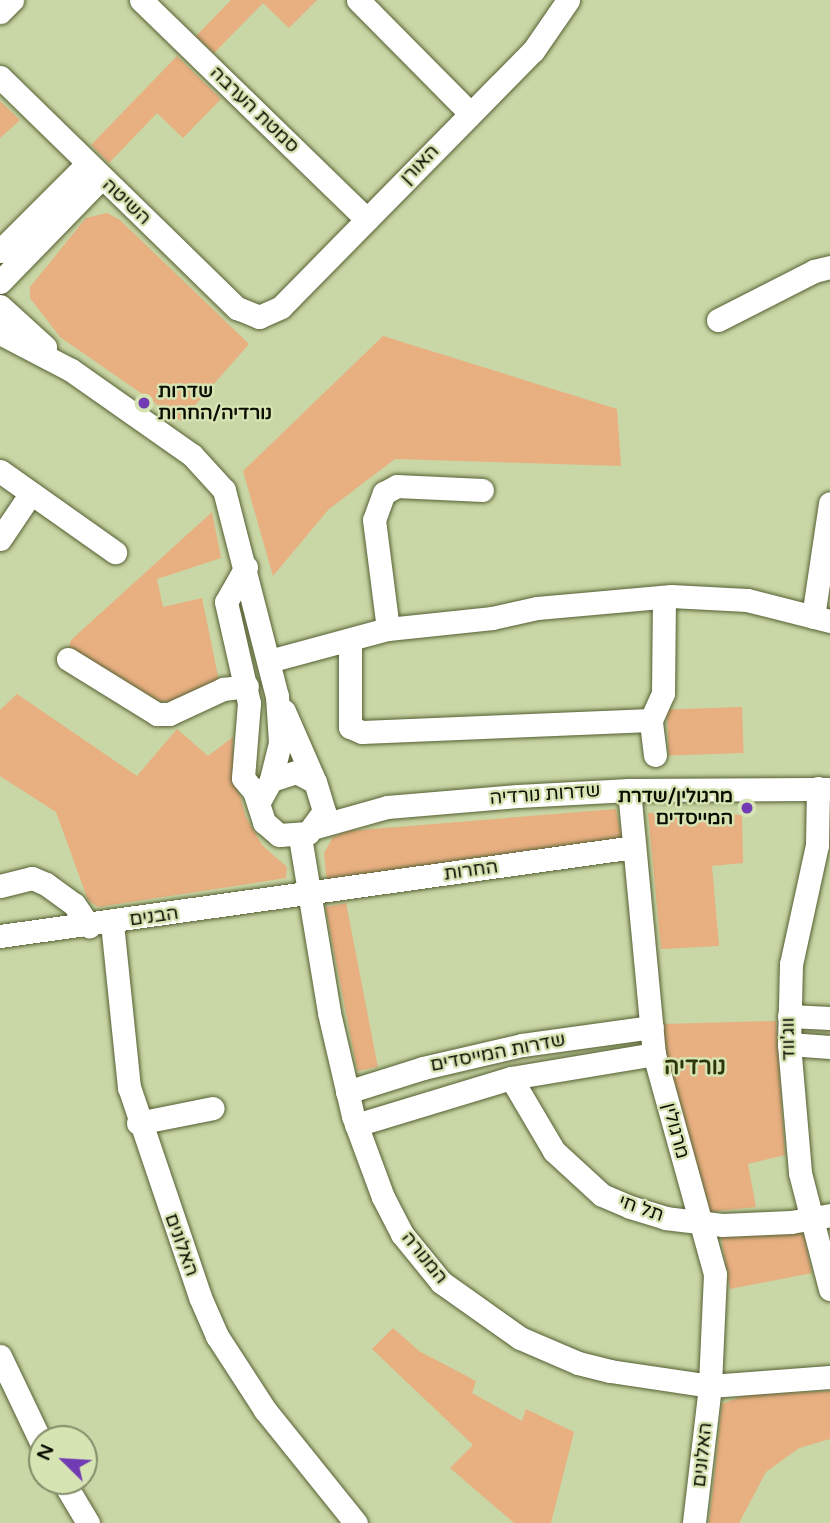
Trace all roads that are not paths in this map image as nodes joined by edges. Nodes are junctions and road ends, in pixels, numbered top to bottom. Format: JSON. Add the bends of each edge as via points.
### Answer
{"nodes":[{"id":1,"x":12,"y":0,"type":"edge"},
{"id":2,"x":141,"y":0,"type":"edge"},
{"id":3,"x":358,"y":0,"type":"edge"},
{"id":4,"x":568,"y":0,"type":"edge"},
{"id":5,"x":0,"y":12,"type":"edge"},
{"id":6,"x":0,"y":77,"type":"edge"},
{"id":7,"x":470,"y":113,"type":"junction"},
{"id":8,"x":94,"y":171,"type":"junction"},
{"id":9,"x":367,"y":220,"type":"junction"},
{"id":10,"x":0,"y":251,"type":"edge"},
{"id":11,"x":830,"y":267,"type":"edge"},
{"id":12,"x":0,"y":282,"type":"edge"},
{"id":13,"x":0,"y":306,"type":"edge"},
{"id":14,"x":260,"y":317,"type":"joint"},
{"id":15,"x":718,"y":320,"type":"dead end"},
{"id":16,"x":0,"y":333,"type":"edge"},
{"id":17,"x":71,"y":370,"type":"junction"},
{"id":18,"x":0,"y":471,"type":"edge"},
{"id":19,"x":482,"y":489,"type":"dead end"},
{"id":20,"x":32,"y":494,"type":"junction"},
{"id":21,"x":830,"y":503,"type":"edge"},
{"id":22,"x":0,"y":539,"type":"edge"},
{"id":23,"x":115,"y":552,"type":"dead end"},
{"id":24,"x":246,"y":567,"type":"junction"},
{"id":25,"x":664,"y":597,"type":"junction"},
{"id":26,"x":821,"y":619,"type":"edge"},
{"id":27,"x":388,"y":629,"type":"junction"},
{"id":28,"x":350,"y":641,"type":"junction"},
{"id":29,"x":68,"y":659,"type":"dead end"},
{"id":30,"x":269,"y":661,"type":"junction"},
{"id":31,"x":247,"y":686,"type":"junction"},
{"id":32,"x":277,"y":696,"type":"junction"},
{"id":33,"x":651,"y":720,"type":"junction"},
{"id":34,"x":655,"y":755,"type":"dead end"},
{"id":35,"x":271,"y":780,"type":"junction"},
{"id":36,"x":318,"y":786,"type":"junction"},
{"id":37,"x":824,"y":788,"type":"edge"},
{"id":38,"x":629,"y":790,"type":"junction"},
{"id":39,"x":259,"y":802,"type":"junction"},
{"id":40,"x":387,"y":807,"type":"junction"},
{"id":41,"x":308,"y":832,"type":"junction"},
{"id":42,"x":823,"y":845,"type":"edge"},
{"id":43,"x":634,"y":847,"type":"junction"},
{"id":44,"x":0,"y":886,"type":"edge"},
{"id":45,"x":307,"y":895,"type":"junction"},
{"id":46,"x":112,"y":923,"type":"junction"},
{"id":47,"x":89,"y":926,"type":"junction"},
{"id":48,"x":0,"y":936,"type":"edge"},
{"id":49,"x":789,"y":1016,"type":"junction"},
{"id":50,"x":830,"y":1018,"type":"edge"},
{"id":51,"x":652,"y":1027,"type":"junction"},
{"id":52,"x":789,"y":1044,"type":"junction"},
{"id":53,"x":830,"y":1047,"type":"edge"},
{"id":54,"x":654,"y":1054,"type":"junction"},
{"id":55,"x":511,"y":1078,"type":"junction"},
{"id":56,"x":347,"y":1092,"type":"junction"},
{"id":57,"x":213,"y":1108,"type":"dead end"},
{"id":58,"x":138,"y":1123,"type":"junction"},
{"id":59,"x":356,"y":1125,"type":"junction"},
{"id":60,"x":820,"y":1217,"type":"edge"},
{"id":61,"x":703,"y":1224,"type":"junction"},
{"id":62,"x":830,"y":1289,"type":"edge"},
{"id":63,"x":0,"y":1356,"type":"edge"},
{"id":64,"x":830,"y":1377,"type":"edge"},
{"id":65,"x":710,"y":1386,"type":"junction"},
{"id":66,"x":33,"y":1425,"type":"edge"},
{"id":67,"x":71,"y":1495,"type":"edge"},
{"id":68,"x":88,"y":1523,"type":"edge"},
{"id":69,"x":356,"y":1523,"type":"edge"},
{"id":70,"x":694,"y":1523,"type":"edge"}],
"edges":[{"from":1,"to":5,"type":"street"},
{"from":2,"to":9,"type":"street","name":"סמטת הערבה"},
{"from":3,"to":7,"type":"street"},
{"from":4,"to":7,"type":"street","name":"האורן","via":[[544,38]]},
{"from":6,"to":8,"type":"street","name":"השיטה"},
{"from":7,"to":9,"type":"street","name":"האורן"},
{"from":8,"to":10,"type":"street"},
{"from":8,"to":12,"type":"street"},
{"from":8,"to":14,"type":"street","name":"השיטה","via":[[237,308]]},
{"from":9,"to":14,"type":"street","name":"האורן","via":[[281,307]]},
{"from":11,"to":15,"type":"street"},
{"from":13,"to":17,"type":"street"},
{"from":16,"to":17,"type":"street"},
{"from":17,"to":24,"type":"street","via":[[205,465],[229,503]]},
{"from":18,"to":20,"type":"street"},
{"from":19,"to":27,"type":"street","via":[[397,486],[384,493],[374,520]]},
{"from":20,"to":22,"type":"street"},
{"from":20,"to":23,"type":"street"},
{"from":21,"to":26,"type":"street"},
{"from":24,"to":30,"type":"street"},
{"from":24,"to":31,"type":"street","via":[[226,602]]},
{"from":25,"to":26,"type":"street","via":[[747,600]]},
{"from":25,"to":27,"type":"street","via":[[537,608],[492,618]]},
{"from":25,"to":33,"type":"street","via":[[663,693]]},
{"from":27,"to":28,"type":"street"},
{"from":28,"to":30,"type":"street"},
{"from":28,"to":33,"type":"street","via":[[350,727],[362,732]]},
{"from":29,"to":31,"type":"street","via":[[157,714],[169,714],[223,689]]},
{"from":30,"to":32,"type":"street"},
{"from":31,"to":39,"type":"street","via":[[250,722],[241,767]]},
{"from":32,"to":35,"type":"street","via":[[280,743]]},
{"from":32,"to":36,"type":"street"},
{"from":33,"to":34,"type":"street"},
{"from":35,"to":36,"type":"street","via":[[296,772]]},
{"from":35,"to":39,"type":"street"},
{"from":36,"to":40,"type":"street","name":"שדרות נורדיה","via":[[345,804]]},
{"from":36,"to":41,"type":"street","via":[[324,810]]},
{"from":37,"to":38,"type":"street","name":"שדרות נורדיה"},
{"from":37,"to":42,"type":"street","name":"ווג'ווד"},
{"from":38,"to":40,"type":"street","name":"שדרות נורדיה"},
{"from":38,"to":43,"type":"street","name":"מרגולין"},
{"from":39,"to":41,"type":"street","via":[[270,830]]},
{"from":40,"to":41,"type":"street","name":"שדרות נורדיה"},
{"from":41,"to":45,"type":"street","name":"המנורה"},
{"from":42,"to":49,"type":"street","name":"ווג'ווד","via":[[798,921]]},
{"from":43,"to":45,"type":"street","name":"החרות"},
{"from":43,"to":51,"type":"street","name":"מרגולין"},
{"from":44,"to":47,"type":"street","via":[[32,878],[46,884],[74,904]]},
{"from":45,"to":46,"type":"street","name":"הבנים"},
{"from":45,"to":56,"type":"street","name":"המנורה"},
{"from":46,"to":47,"type":"street","name":"הבנים"},
{"from":46,"to":58,"type":"street","name":"האלונים","via":[[123,1054]]},
{"from":47,"to":48,"type":"street","name":"הבנים"},
{"from":49,"to":50,"type":"street"},
{"from":49,"to":52,"type":"street","name":"ווג'ווד"},
{"from":51,"to":54,"type":"street","name":"מרגולין"},
{"from":51,"to":56,"type":"street","name":"שדרות המייסדים","via":[[522,1045]]},
{"from":52,"to":53,"type":"street"},
{"from":52,"to":60,"type":"street","name":"ווג'ווד","via":[[795,1139]]},
{"from":54,"to":55,"type":"street","name":"שדרות המייסדים"},
{"from":54,"to":61,"type":"street","name":"מרגולין"},
{"from":55,"to":59,"type":"street","name":"שדרות המייסדים"},
{"from":55,"to":61,"type":"street","name":"תל חי","via":[[554,1151],[602,1195],[665,1218]]},
{"from":56,"to":59,"type":"street","name":"המנורה"},
{"from":57,"to":58,"type":"street"},
{"from":58,"to":69,"type":"street","name":"האלונים","via":[[217,1336],[265,1410]]},
{"from":59,"to":65,"type":"street","name":"המנורה","via":[[402,1234],[460,1300],[520,1338],[578,1363],[650,1381]]},
{"from":60,"to":61,"type":"street","name":"תל חי"},
{"from":60,"to":62,"type":"street","name":"ווג'ווד"},
{"from":61,"to":65,"type":"street","name":"מרגולין","via":[[715,1274]]},
{"from":63,"to":66,"type":"street"},
{"from":64,"to":65,"type":"street","name":"המנורה"},
{"from":65,"to":70,"type":"street","name":"האלונים"},
{"from":67,"to":68,"type":"street"}]}
